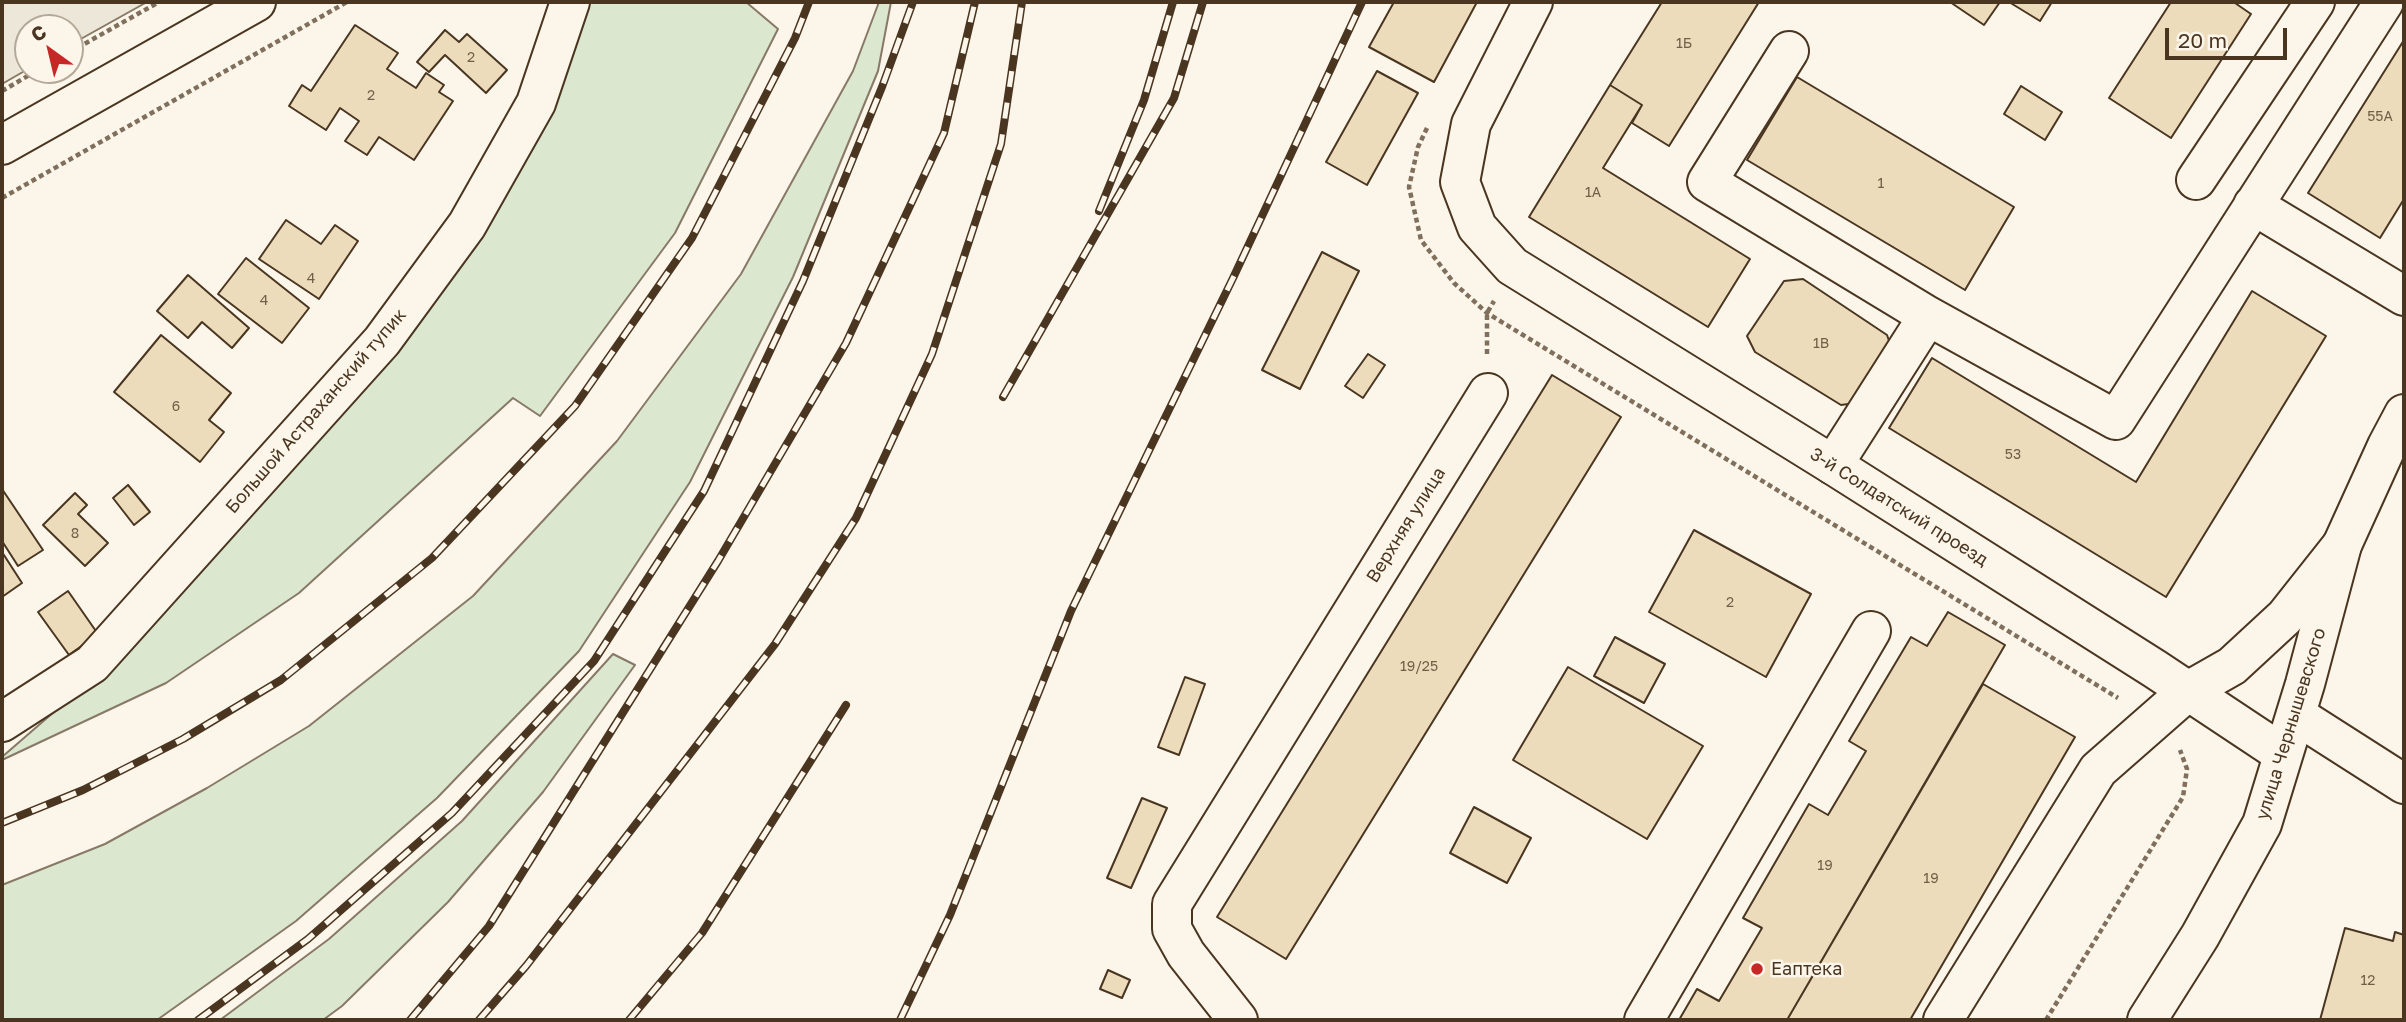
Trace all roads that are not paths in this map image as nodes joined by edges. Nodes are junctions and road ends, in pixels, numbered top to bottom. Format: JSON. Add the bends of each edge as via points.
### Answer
{"nodes":[{"id":1,"x":256,"y":2,"type":"edge"},
{"id":2,"x":570,"y":2,"type":"edge"},
{"id":3,"x":1533,"y":2,"type":"edge"},
{"id":4,"x":2315,"y":2,"type":"edge"},
{"id":5,"x":2384,"y":2,"type":"edge"},
{"id":6,"x":1789,"y":51,"type":"dead end"},
{"id":7,"x":2,"y":145,"type":"edge"},
{"id":8,"x":2196,"y":180,"type":"dead end"},
{"id":9,"x":2253,"y":205,"type":"junction"},
{"id":10,"x":2404,"y":296,"type":"edge"},
{"id":11,"x":1928,"y":316,"type":"junction"},
{"id":12,"x":1488,"y":393,"type":"road end"},
{"id":13,"x":2404,"y":414,"type":"edge"},
{"id":14,"x":1833,"y":465,"type":"junction"},
{"id":15,"x":2342,"y":545,"type":"junction"},
{"id":16,"x":1871,"y":631,"type":"dead end"},
{"id":17,"x":2188,"y":691,"type":"junction"},
{"id":18,"x":2296,"y":715,"type":"junction"},
{"id":19,"x":2,"y":722,"type":"edge"},
{"id":20,"x":2283,"y":754,"type":"junction"},
{"id":21,"x":2404,"y":784,"type":"edge"},
{"id":22,"x":1238,"y":1020,"type":"edge"},
{"id":23,"x":1644,"y":1020,"type":"edge"},
{"id":24,"x":1943,"y":1020,"type":"edge"},
{"id":25,"x":2147,"y":1020,"type":"edge"}],
"edges":[{"from":1,"to":7,"type":"main road"},
{"from":2,"to":19,"type":"main road","name":"Большой Астраханский тупик","via":[[536,103],[467,225],[382,341],[92,664]]},
{"from":3,"to":14,"type":"main road","name":"3-й Солдатский проезд","via":[[1471,124],[1460,182],[1477,228],[1512,266]]},
{"from":4,"to":8,"type":"main road"},
{"from":5,"to":9,"type":"main road"},
{"from":6,"to":11,"type":"main road","via":[[1707,182]]},
{"from":9,"to":10,"type":"main road"},
{"from":9,"to":11,"type":"main road","via":[[2116,420]]},
{"from":11,"to":14,"type":"main road"},
{"from":12,"to":22,"type":"main road","name":"Верхняя улица","via":[[1172,904],[1172,929],[1186,954]]},
{"from":13,"to":15,"type":"main road","name":"улица Чернышевского"},
{"from":14,"to":17,"type":"main road","name":"3-й Солдатский проезд"},
{"from":15,"to":17,"type":"main road","via":[[2285,617],[2232,666]]},
{"from":15,"to":18,"type":"main road","name":"улица Чернышевского"},
{"from":16,"to":23,"type":"main road"},
{"from":17,"to":20,"type":"main road","name":"3-й Солдатский проезд"},
{"from":17,"to":24,"type":"main road","via":[[2098,770]]},
{"from":18,"to":20,"type":"main road","name":"улица Чернышевского"},
{"from":18,"to":21,"type":"main road"},
{"from":20,"to":25,"type":"main road","name":"улица Чернышевского","via":[[2262,824]]}]}
